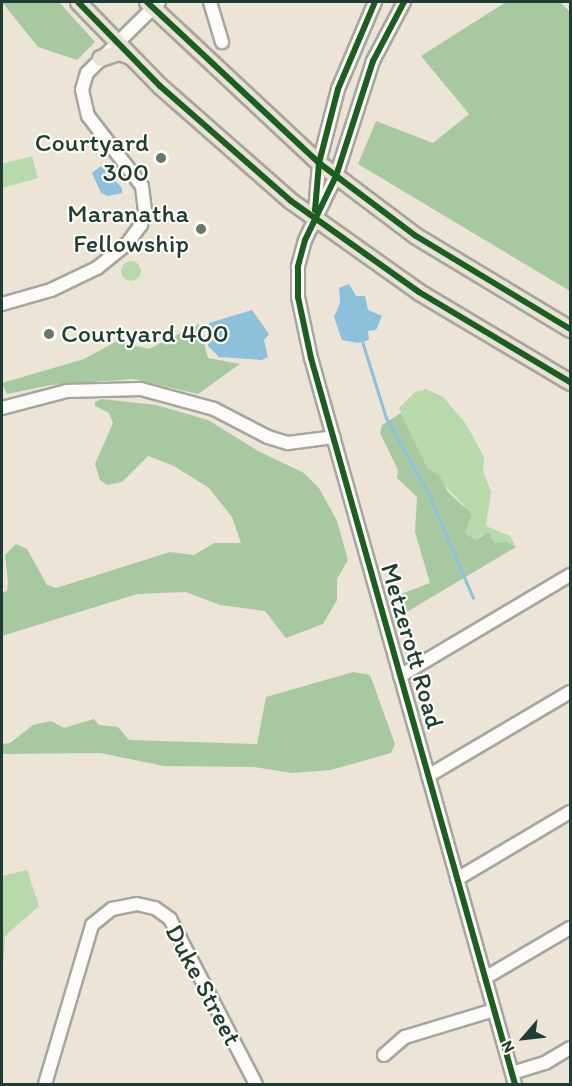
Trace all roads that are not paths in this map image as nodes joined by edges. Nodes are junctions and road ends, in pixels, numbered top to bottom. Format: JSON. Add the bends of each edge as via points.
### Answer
{"nodes":[{"id":1,"x":78,"y":2,"type":"edge"},
{"id":2,"x":210,"y":2,"type":"edge"},
{"id":3,"x":375,"y":2,"type":"edge"},
{"id":4,"x":404,"y":2,"type":"edge"},
{"id":5,"x":153,"y":4,"type":"edge"},
{"id":6,"x":116,"y":42,"type":"junction"},
{"id":7,"x":222,"y":42,"type":"dead end"},
{"id":8,"x":130,"y":56,"type":"junction"},
{"id":9,"x":100,"y":58,"type":"junction"},
{"id":10,"x":319,"y":163,"type":"junction"},
{"id":11,"x":336,"y":176,"type":"junction"},
{"id":12,"x":314,"y":216,"type":"junction"},
{"id":13,"x":2,"y":304,"type":"edge"},
{"id":14,"x":570,"y":329,"type":"edge"},
{"id":15,"x":570,"y":382,"type":"edge"},
{"id":16,"x":2,"y":408,"type":"edge"},
{"id":17,"x":334,"y":437,"type":"junction"},
{"id":18,"x":570,"y":576,"type":"edge"},
{"id":19,"x":400,"y":676,"type":"junction"},
{"id":20,"x":570,"y":692,"type":"edge"},
{"id":21,"x":428,"y":776,"type":"junction"},
{"id":22,"x":570,"y":812,"type":"edge"},
{"id":23,"x":457,"y":879,"type":"junction"},
{"id":24,"x":570,"y":928,"type":"edge"},
{"id":25,"x":485,"y":978,"type":"junction"},
{"id":26,"x":494,"y":1010,"type":"junction"},
{"id":27,"x":570,"y":1048,"type":"edge"},
{"id":28,"x":384,"y":1055,"type":"dead end"},
{"id":29,"x":514,"y":1079,"type":"edge"},
{"id":30,"x":45,"y":1084,"type":"edge"},
{"id":31,"x":256,"y":1084,"type":"edge"}],
"edges":[{"from":1,"to":6,"type":"main road"},
{"from":2,"to":7,"type":"street"},
{"from":3,"to":10,"type":"street","via":[[338,89]]},
{"from":4,"to":11,"type":"street","via":[[373,62]]},
{"from":5,"to":6,"type":"street"},
{"from":5,"to":10,"type":"main road"},
{"from":6,"to":8,"type":"main road"},
{"from":6,"to":9,"type":"street"},
{"from":8,"to":9,"type":"main road","via":[[119,52]]},
{"from":8,"to":12,"type":"main road","via":[[219,140]]},
{"from":9,"to":13,"type":"street","via":[[87,73],[83,103],[88,116],[142,186],[145,211],[141,225],[127,244],[97,268],[51,290]]},
{"from":10,"to":11,"type":"main road"},
{"from":10,"to":12,"type":"street"},
{"from":11,"to":12,"type":"street"},
{"from":11,"to":14,"type":"main road","via":[[425,242]]},
{"from":12,"to":15,"type":"main road","via":[[464,321]]},
{"from":12,"to":17,"type":"street","name":"Metzerott Road","via":[[299,257],[298,297]]},
{"from":16,"to":17,"type":"street","via":[[67,392],[141,389],[214,409],[288,443]]},
{"from":17,"to":19,"type":"street","name":"Metzerott Road"},
{"from":18,"to":19,"type":"street"},
{"from":19,"to":21,"type":"street","name":"Metzerott Road"},
{"from":20,"to":21,"type":"street"},
{"from":21,"to":23,"type":"street","name":"Metzerott Road"},
{"from":22,"to":23,"type":"street"},
{"from":23,"to":25,"type":"street","name":"Metzerott Road"},
{"from":24,"to":25,"type":"street"},
{"from":25,"to":26,"type":"street","name":"Metzerott Road"},
{"from":26,"to":28,"type":"street","via":[[405,1038]]},
{"from":26,"to":29,"type":"street","name":"Metzerott Road"},
{"from":27,"to":29,"type":"street"},
{"from":30,"to":31,"type":"street","name":"Duke Street","via":[[92,925],[112,909],[137,904],[155,908],[170,919]]}]}
